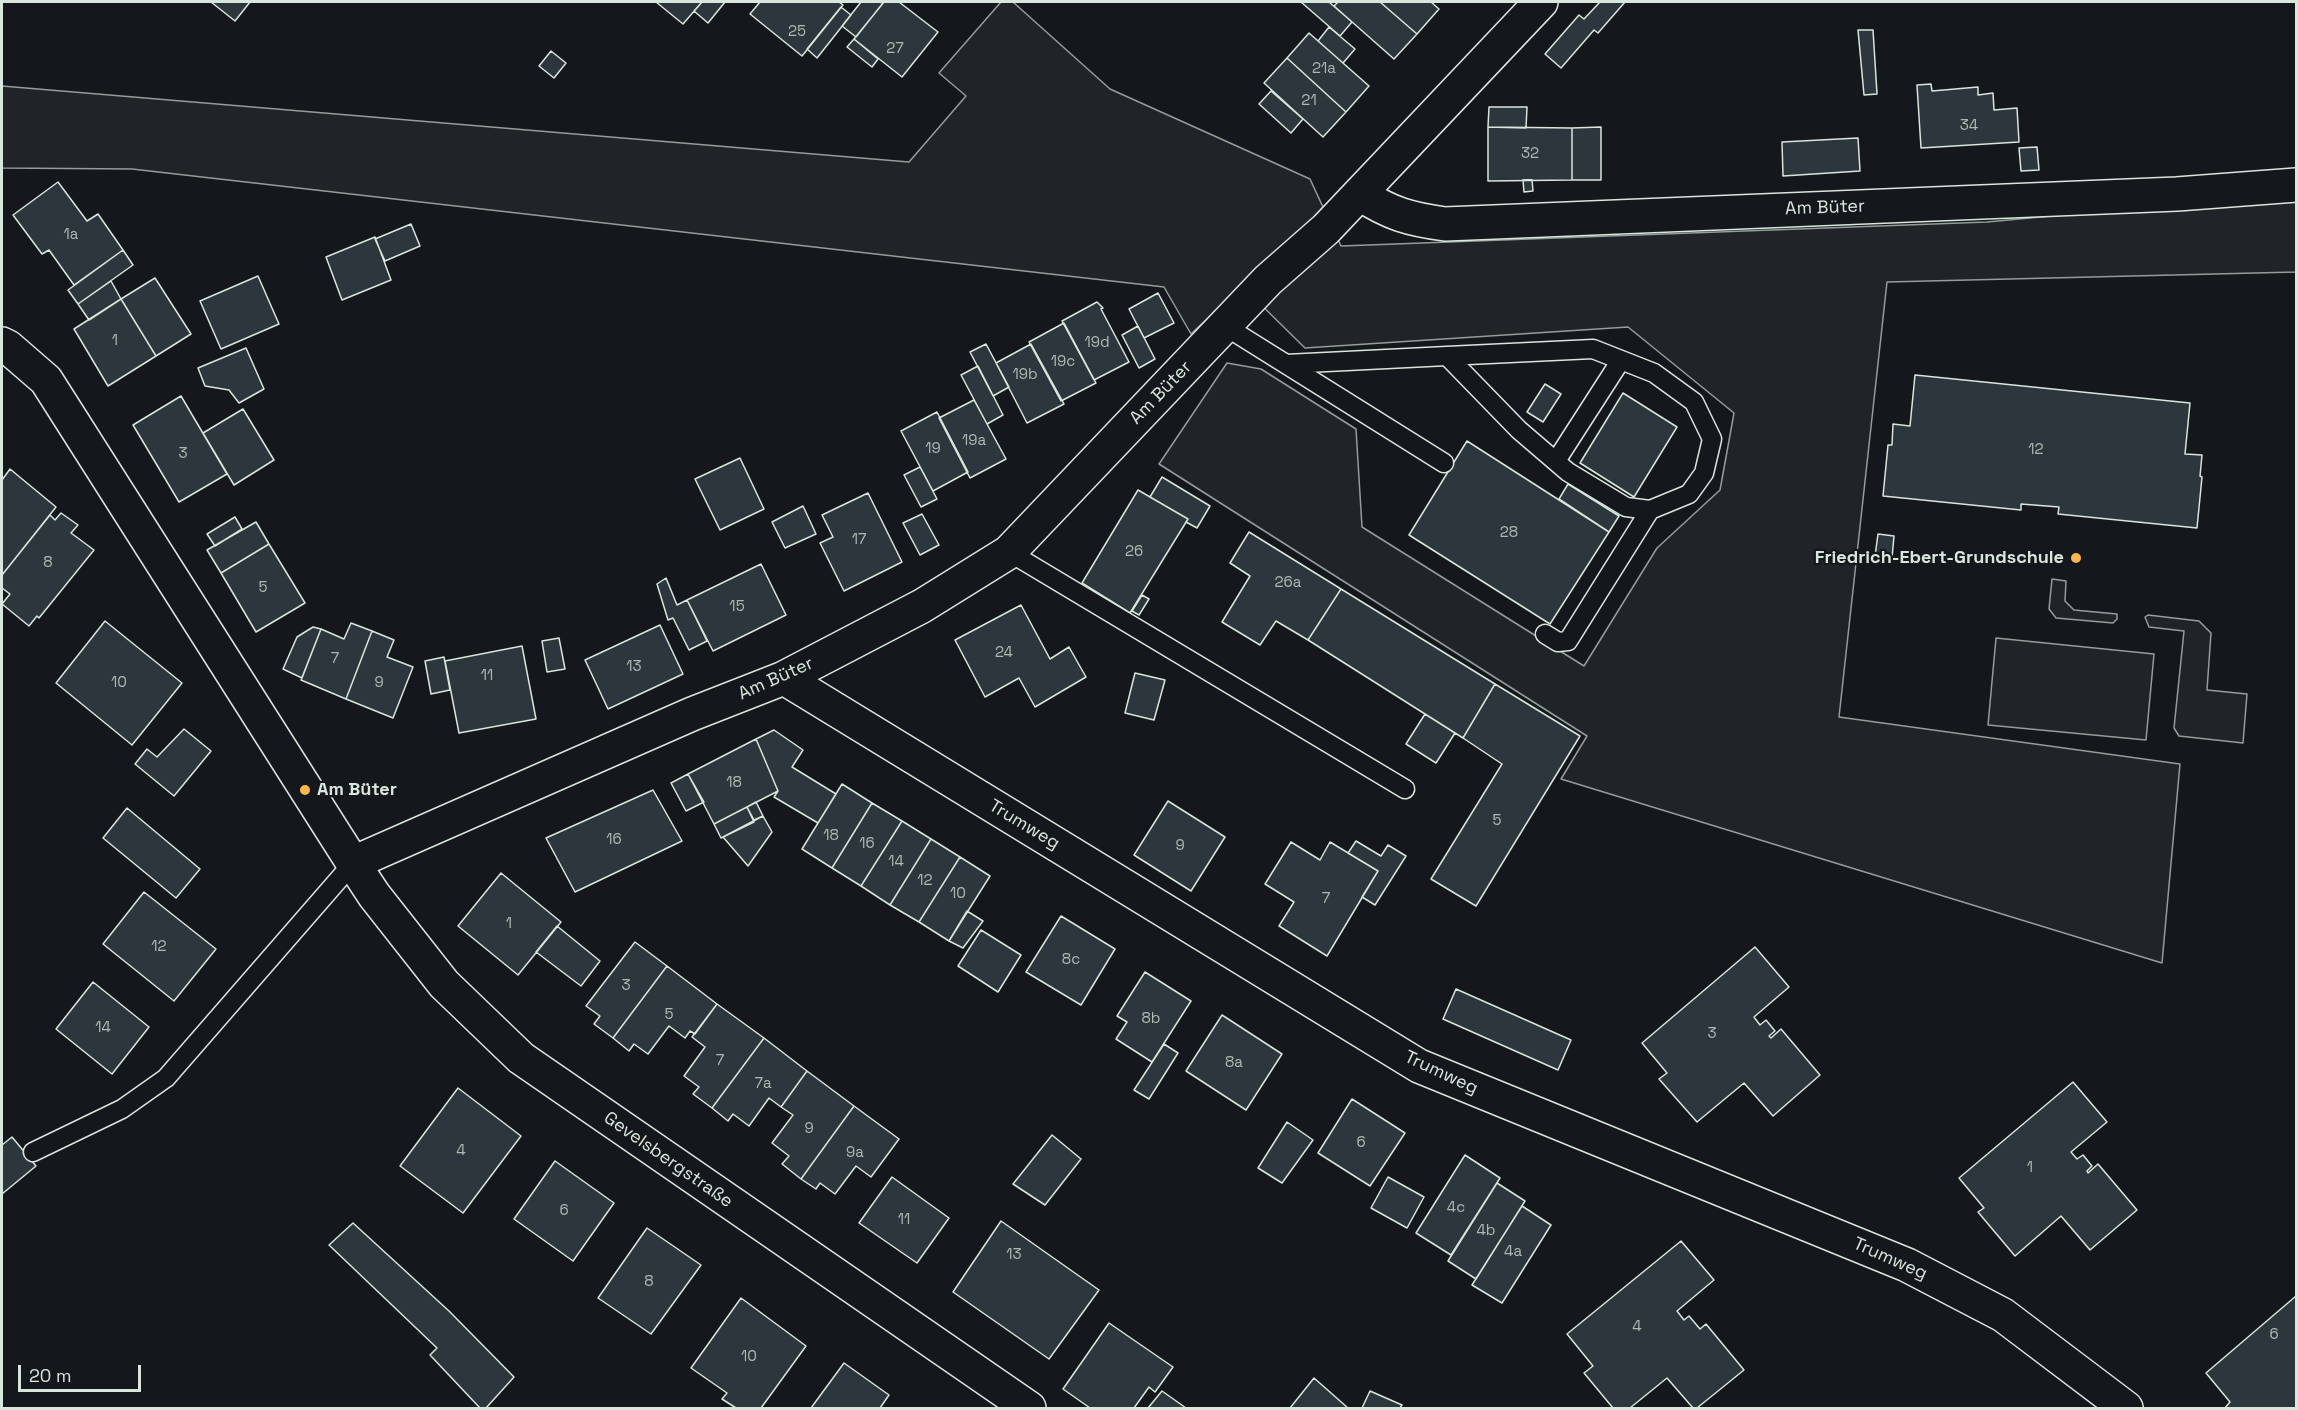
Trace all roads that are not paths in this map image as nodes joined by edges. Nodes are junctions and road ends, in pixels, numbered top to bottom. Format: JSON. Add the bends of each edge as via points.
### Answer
{"nodes":[{"id":1,"x":1541,"y":2,"type":"edge"},
{"id":2,"x":2296,"y":185,"type":"edge"},
{"id":3,"x":1360,"y":194,"type":"junction"},
{"id":4,"x":1225,"y":326,"type":"junction"},
{"id":5,"x":2,"y":344,"type":"edge"},
{"id":6,"x":1447,"y":356,"type":"junction"},
{"id":7,"x":1621,"y":360,"type":"junction"},
{"id":8,"x":1286,"y":364,"type":"junction"},
{"id":9,"x":1556,"y":461,"type":"junction"},
{"id":10,"x":1444,"y":463,"type":"dead end"},
{"id":11,"x":1650,"y":510,"type":"junction"},
{"id":12,"x":1009,"y":552,"type":"junction"},
{"id":13,"x":1545,"y":634,"type":"dead end"},
{"id":14,"x":784,"y":678,"type":"junction"},
{"id":15,"x":1406,"y":789,"type":"dead end"},
{"id":16,"x":352,"y":863,"type":"junction"},
{"id":17,"x":33,"y":1152,"type":"dead end"},
{"id":18,"x":1029,"y":1408,"type":"edge"},
{"id":19,"x":2126,"y":1408,"type":"edge"}],
"edges":[{"from":1,"to":3,"type":"street","name":"Am Büter"},
{"from":2,"to":3,"type":"street","name":"Am Büter","via":[[2166,195],[1445,224],[1384,210]]},
{"from":3,"to":4,"type":"street","name":"Am Büter"},
{"from":4,"to":8,"type":"lane"},
{"from":4,"to":12,"type":"street","name":"Am Büter"},
{"from":5,"to":16,"type":"street","via":[[46,380]]},
{"from":6,"to":7,"type":"lane","via":[[1593,349]]},
{"from":6,"to":8,"type":"lane"},
{"from":6,"to":9,"type":"lane","via":[[1519,430]]},
{"from":7,"to":9,"type":"lane"},
{"from":7,"to":11,"type":"lane","via":[[1654,373],[1694,402],[1712,439],[1704,473],[1689,494]]},
{"from":8,"to":10,"type":"lane"},
{"from":9,"to":11,"type":"lane","via":[[1626,507]]},
{"from":11,"to":13,"type":"lane","via":[[1568,640],[1558,642]]},
{"from":12,"to":14,"type":"street","name":"Am Büter","via":[[922,606]]},
{"from":12,"to":15,"type":"lane"},
{"from":14,"to":16,"type":"street","name":"Am Büter","via":[[692,714]]},
{"from":14,"to":19,"type":"street","name":"Trumweg","via":[[1419,1066],[1907,1265],[2004,1315]]},
{"from":16,"to":17,"type":"lane","via":[[166,1078],[122,1109]]},
{"from":16,"to":18,"type":"street","name":"Gevelsbergstraße","via":[[444,984],[520,1058]]}]}
